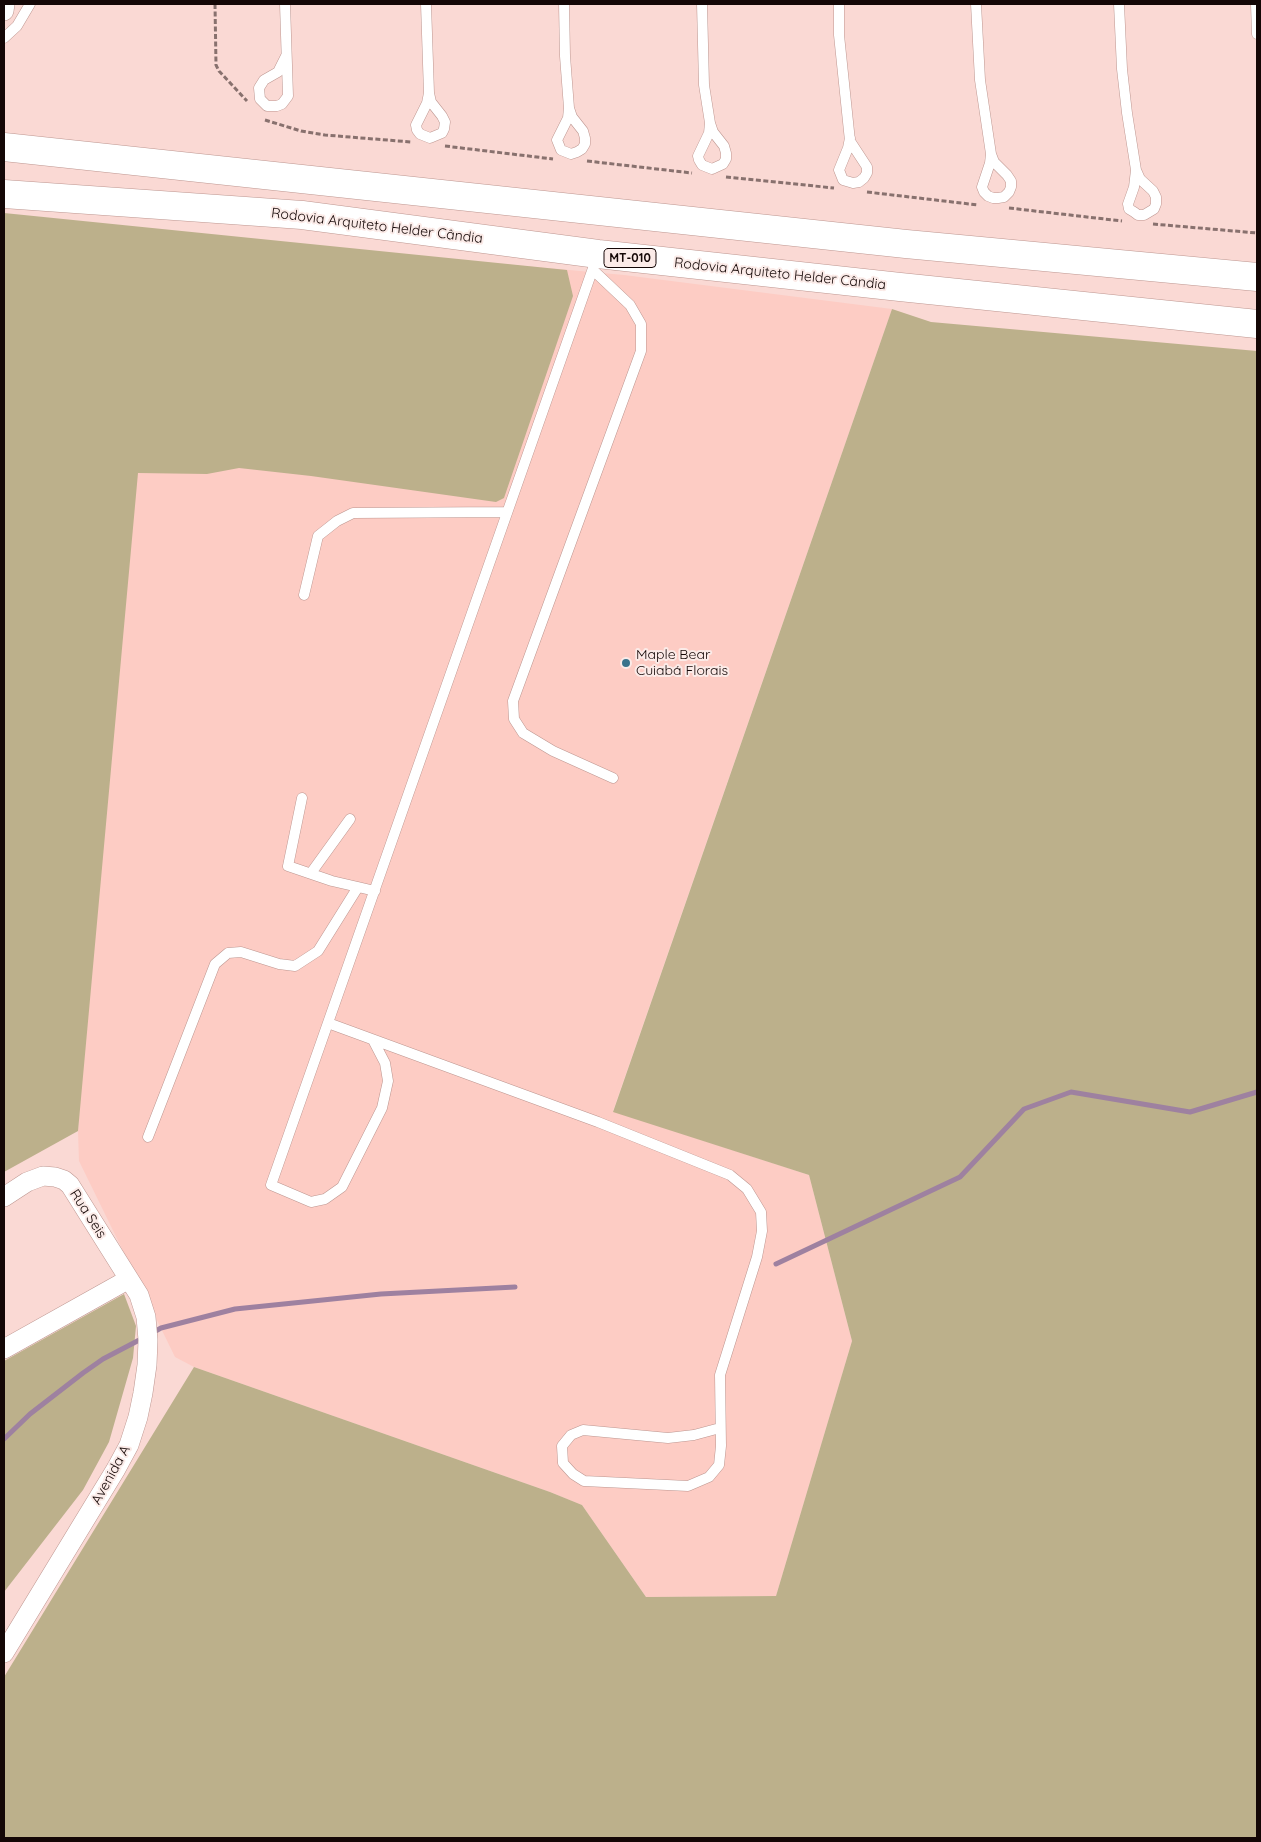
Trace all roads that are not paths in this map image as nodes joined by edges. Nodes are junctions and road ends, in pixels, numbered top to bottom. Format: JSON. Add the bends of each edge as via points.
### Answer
{"nodes":[{"id":1,"x":5,"y":4,"type":"edge"},
{"id":2,"x":30,"y":4,"type":"edge"},
{"id":3,"x":285,"y":4,"type":"edge"},
{"id":4,"x":426,"y":4,"type":"edge"},
{"id":5,"x":564,"y":4,"type":"edge"},
{"id":6,"x":702,"y":4,"type":"edge"},
{"id":7,"x":839,"y":4,"type":"edge"},
{"id":8,"x":976,"y":4,"type":"edge"},
{"id":9,"x":1119,"y":4,"type":"edge"},
{"id":10,"x":1256,"y":4,"type":"edge"},
{"id":11,"x":4,"y":11,"type":"edge"},
{"id":12,"x":1257,"y":34,"type":"edge"},
{"id":13,"x":4,"y":38,"type":"edge"},
{"id":14,"x":286,"y":56,"type":"junction"},
{"id":15,"x":429,"y":93,"type":"dead end"},
{"id":16,"x":569,"y":108,"type":"dead end"},
{"id":17,"x":710,"y":123,"type":"dead end"},
{"id":18,"x":850,"y":138,"type":"dead end"},
{"id":19,"x":4,"y":146,"type":"edge"},
{"id":20,"x":991,"y":154,"type":"dead end"},
{"id":21,"x":1136,"y":170,"type":"dead end"},
{"id":22,"x":4,"y":194,"type":"edge"},
{"id":23,"x":595,"y":262,"type":"junction"},
{"id":24,"x":1257,"y":276,"type":"edge"},
{"id":25,"x":1257,"y":324,"type":"edge"},
{"id":26,"x":507,"y":512,"type":"junction"},
{"id":27,"x":304,"y":595,"type":"dead end"},
{"id":28,"x":613,"y":778,"type":"dead end"},
{"id":29,"x":302,"y":798,"type":"dead end"},
{"id":30,"x":350,"y":819,"type":"dead end"},
{"id":31,"x":311,"y":873,"type":"junction"},
{"id":32,"x":358,"y":886,"type":"junction"},
{"id":33,"x":375,"y":891,"type":"junction"},
{"id":34,"x":328,"y":1023,"type":"junction"},
{"id":35,"x":373,"y":1040,"type":"junction"},
{"id":36,"x":148,"y":1137,"type":"dead end"},
{"id":37,"x":4,"y":1197,"type":"edge"},
{"id":38,"x":129,"y":1279,"type":"junction"},
{"id":39,"x":4,"y":1349,"type":"edge"},
{"id":40,"x":720,"y":1428,"type":"junction"},
{"id":41,"x":4,"y":1653,"type":"edge"}],
"edges":[{"from":1,"to":11,"type":"street"},
{"from":2,"to":13,"type":"lane","via":[[17,26]]},
{"from":3,"to":14,"type":"lane"},
{"from":4,"to":15,"type":"lane"},
{"from":5,"to":16,"type":"lane"},
{"from":6,"to":17,"type":"lane","via":[[704,85]]},
{"from":7,"to":18,"type":"lane","via":[[838,35]]},
{"from":8,"to":20,"type":"lane","via":[[980,80]]},
{"from":9,"to":21,"type":"lane","via":[[1126,113]]},
{"from":10,"to":12,"type":"lane"},
{"from":14,"to":14,"type":"lane","via":[[288,96],[278,106],[267,106],[260,99],[259,88],[264,80],[278,72]]},
{"from":19,"to":24,"type":"main road","via":[[906,244]]},
{"from":22,"to":23,"type":"main road","name":"Rodovia Arquiteto Helder Cândia","number":"MT-010","via":[[302,215]]},
{"from":23,"to":25,"type":"main road","name":"Rodovia Arquiteto Helder Cândia","number":"MT-010","via":[[900,288]]},
{"from":23,"to":26,"type":"lane"},
{"from":23,"to":28,"type":"lane","via":[[630,305],[640,324],[641,351],[513,701],[514,719],[523,733],[553,751]]},
{"from":26,"to":27,"type":"lane","via":[[353,514],[337,521],[318,536]]},
{"from":26,"to":33,"type":"lane"},
{"from":29,"to":31,"type":"lane","via":[[288,866]]},
{"from":30,"to":31,"type":"lane"},
{"from":31,"to":32,"type":"lane"},
{"from":32,"to":33,"type":"lane"},
{"from":32,"to":36,"type":"lane","via":[[318,951],[295,966],[241,952],[228,953],[215,964]]},
{"from":33,"to":34,"type":"lane"},
{"from":34,"to":35,"type":"lane"},
{"from":34,"to":35,"type":"lane","via":[[271,1185],[311,1202],[325,1199],[342,1187],[382,1108],[388,1081],[385,1063]]},
{"from":35,"to":40,"type":"lane","via":[[598,1122],[730,1175],[747,1189],[761,1212],[762,1230],[757,1257],[720,1375]]},
{"from":37,"to":38,"type":"street","name":"Rua Seis","via":[[42,1176],[64,1180]]},
{"from":38,"to":39,"type":"street"},
{"from":38,"to":41,"type":"street","name":"Avenida A","via":[[139,1295],[146,1317],[148,1340],[143,1393],[132,1435],[116,1469]]},
{"from":40,"to":40,"type":"lane","via":[[719,1464],[709,1477],[688,1486],[584,1481],[563,1463],[562,1446],[571,1435],[582,1430],[668,1438]]}]}
